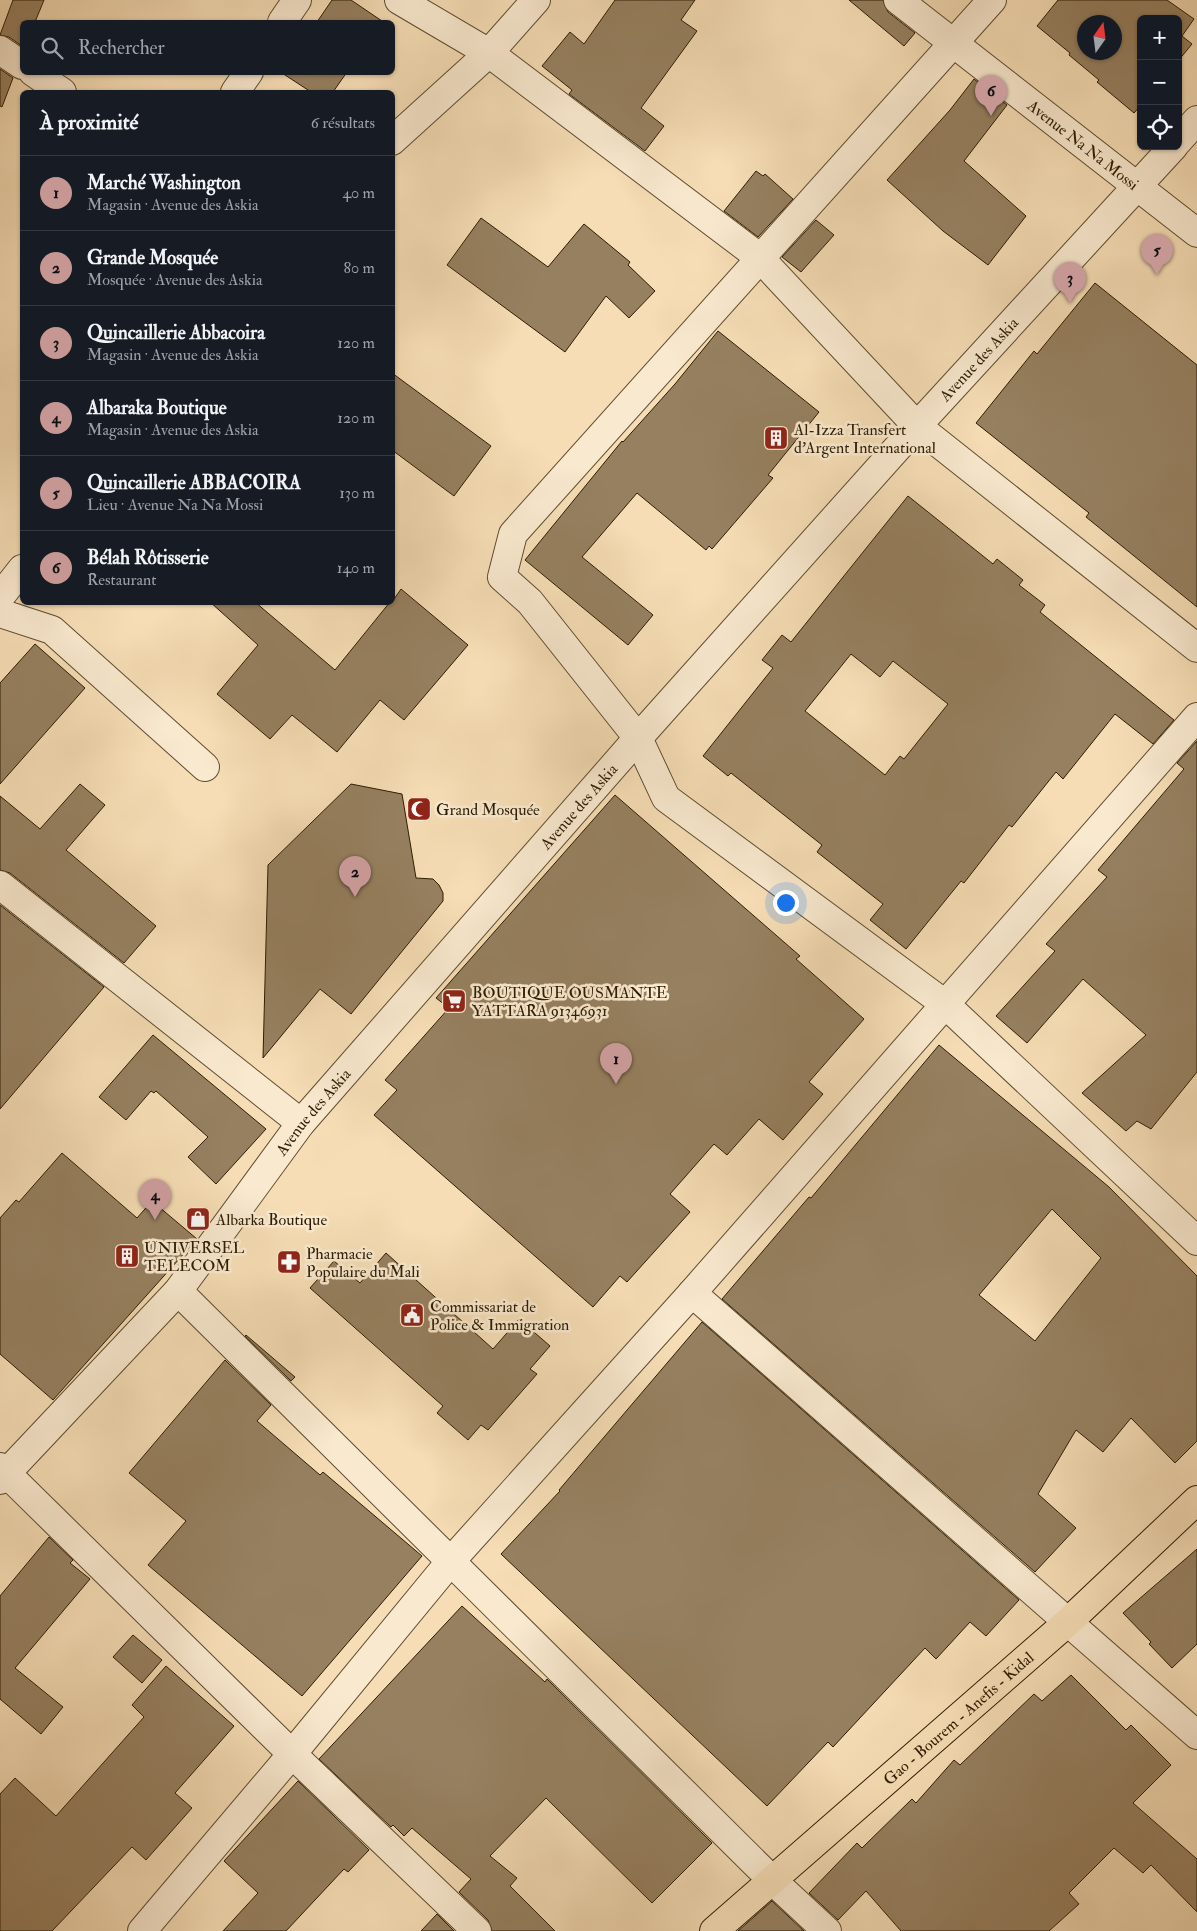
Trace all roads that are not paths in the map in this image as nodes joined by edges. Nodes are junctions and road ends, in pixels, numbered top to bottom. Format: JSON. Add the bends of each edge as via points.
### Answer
{"nodes":[{"id":1,"x":297,"y":0,"type":"edge"},
{"id":2,"x":399,"y":0,"type":"edge"},
{"id":3,"x":536,"y":0,"type":"edge"},
{"id":4,"x":898,"y":0,"type":"edge"},
{"id":5,"x":992,"y":0,"type":"edge"},
{"id":6,"x":283,"y":20,"type":"edge"},
{"id":7,"x":954,"y":44,"type":"junction"},
{"id":8,"x":0,"y":50,"type":"edge"},
{"id":9,"x":489,"y":52,"type":"junction"},
{"id":10,"x":20,"y":64,"type":"edge"},
{"id":11,"x":37,"y":75,"type":"edge"},
{"id":12,"x":247,"y":75,"type":"edge"},
{"id":13,"x":59,"y":90,"type":"edge"},
{"id":14,"x":237,"y":90,"type":"edge"},
{"id":15,"x":1197,"y":120,"type":"edge"},
{"id":16,"x":1182,"y":137,"type":"edge"},
{"id":17,"x":395,"y":139,"type":"edge"},
{"id":18,"x":1170,"y":150,"type":"edge"},
{"id":19,"x":1138,"y":187,"type":"junction"},
{"id":20,"x":1197,"y":233,"type":"edge"},
{"id":21,"x":759,"y":258,"type":"junction"},
{"id":22,"x":917,"y":426,"type":"junction"},
{"id":23,"x":20,"y":572,"type":"edge"},
{"id":24,"x":0,"y":597,"type":"edge"},
{"id":25,"x":0,"y":614,"type":"edge"},
{"id":26,"x":1197,"y":648,"type":"edge"},
{"id":27,"x":1197,"y":717,"type":"edge"},
{"id":28,"x":638,"y":738,"type":"junction"},
{"id":29,"x":205,"y":767,"type":"dead end"},
{"id":30,"x":0,"y":885,"type":"edge"},
{"id":31,"x":945,"y":1004,"type":"junction"},
{"id":32,"x":302,"y":1123,"type":"junction"},
{"id":33,"x":1197,"y":1241,"type":"edge"},
{"id":34,"x":178,"y":1291,"type":"junction"},
{"id":35,"x":692,"y":1293,"type":"junction"},
{"id":36,"x":2,"y":1473,"type":"edge"},
{"id":37,"x":1197,"y":1500,"type":"edge"},
{"id":38,"x":450,"y":1562,"type":"junction"},
{"id":39,"x":1068,"y":1622,"type":"junction"},
{"id":40,"x":1197,"y":1735,"type":"edge"},
{"id":41,"x":292,"y":1754,"type":"junction"},
{"id":42,"x":773,"y":1881,"type":"junction"},
{"id":43,"x":142,"y":1931,"type":"edge"},
{"id":44,"x":477,"y":1931,"type":"edge"},
{"id":45,"x":714,"y":1931,"type":"edge"},
{"id":46,"x":827,"y":1931,"type":"edge"}],
"edges":[{"from":1,"to":6,"type":"street"},
{"from":2,"to":9,"type":"street"},
{"from":3,"to":9,"type":"street"},
{"from":4,"to":7,"type":"street","name":"Avenue Na Na Mossi"},
{"from":5,"to":7,"type":"street"},
{"from":7,"to":19,"type":"street","name":"Avenue Na Na Mossi"},
{"from":7,"to":21,"type":"street"},
{"from":8,"to":10,"type":"street"},
{"from":9,"to":17,"type":"street"},
{"from":9,"to":21,"type":"street"},
{"from":11,"to":13,"type":"street"},
{"from":12,"to":14,"type":"street"},
{"from":15,"to":16,"type":"street"},
{"from":18,"to":19,"type":"street","name":"Avenue des Askia"},
{"from":19,"to":20,"type":"street","name":"Avenue Na Na Mossi"},
{"from":19,"to":22,"type":"street","name":"Avenue des Askia"},
{"from":21,"to":22,"type":"street"},
{"from":21,"to":28,"type":"street","via":[[513,534],[502,577],[530,602]]},
{"from":22,"to":26,"type":"street"},
{"from":22,"to":28,"type":"street","name":"Avenue des Askia"},
{"from":23,"to":24,"type":"street"},
{"from":25,"to":29,"type":"street","via":[[52,630]]},
{"from":27,"to":31,"type":"street"},
{"from":28,"to":31,"type":"street","via":[[666,798]]},
{"from":28,"to":32,"type":"street","name":"Avenue des Askia"},
{"from":30,"to":32,"type":"street"},
{"from":31,"to":33,"type":"street"},
{"from":31,"to":35,"type":"street"},
{"from":32,"to":34,"type":"street","name":"Avenue des Askia"},
{"from":34,"to":36,"type":"street","name":"Avenue des Askia"},
{"from":34,"to":38,"type":"street"},
{"from":35,"to":38,"type":"street"},
{"from":35,"to":39,"type":"street"},
{"from":36,"to":41,"type":"street"},
{"from":37,"to":39,"type":"main road","name":"Gao - Bourem - Anefis - Kidal"},
{"from":38,"to":41,"type":"street"},
{"from":38,"to":42,"type":"street"},
{"from":39,"to":40,"type":"street"},
{"from":39,"to":42,"type":"main road","name":"Gao - Bourem - Anefis - Kidal"},
{"from":41,"to":43,"type":"street"},
{"from":41,"to":44,"type":"street"},
{"from":42,"to":45,"type":"main road","name":"Gao - Bourem - Anefis - Kidal"},
{"from":42,"to":46,"type":"street"}]}
